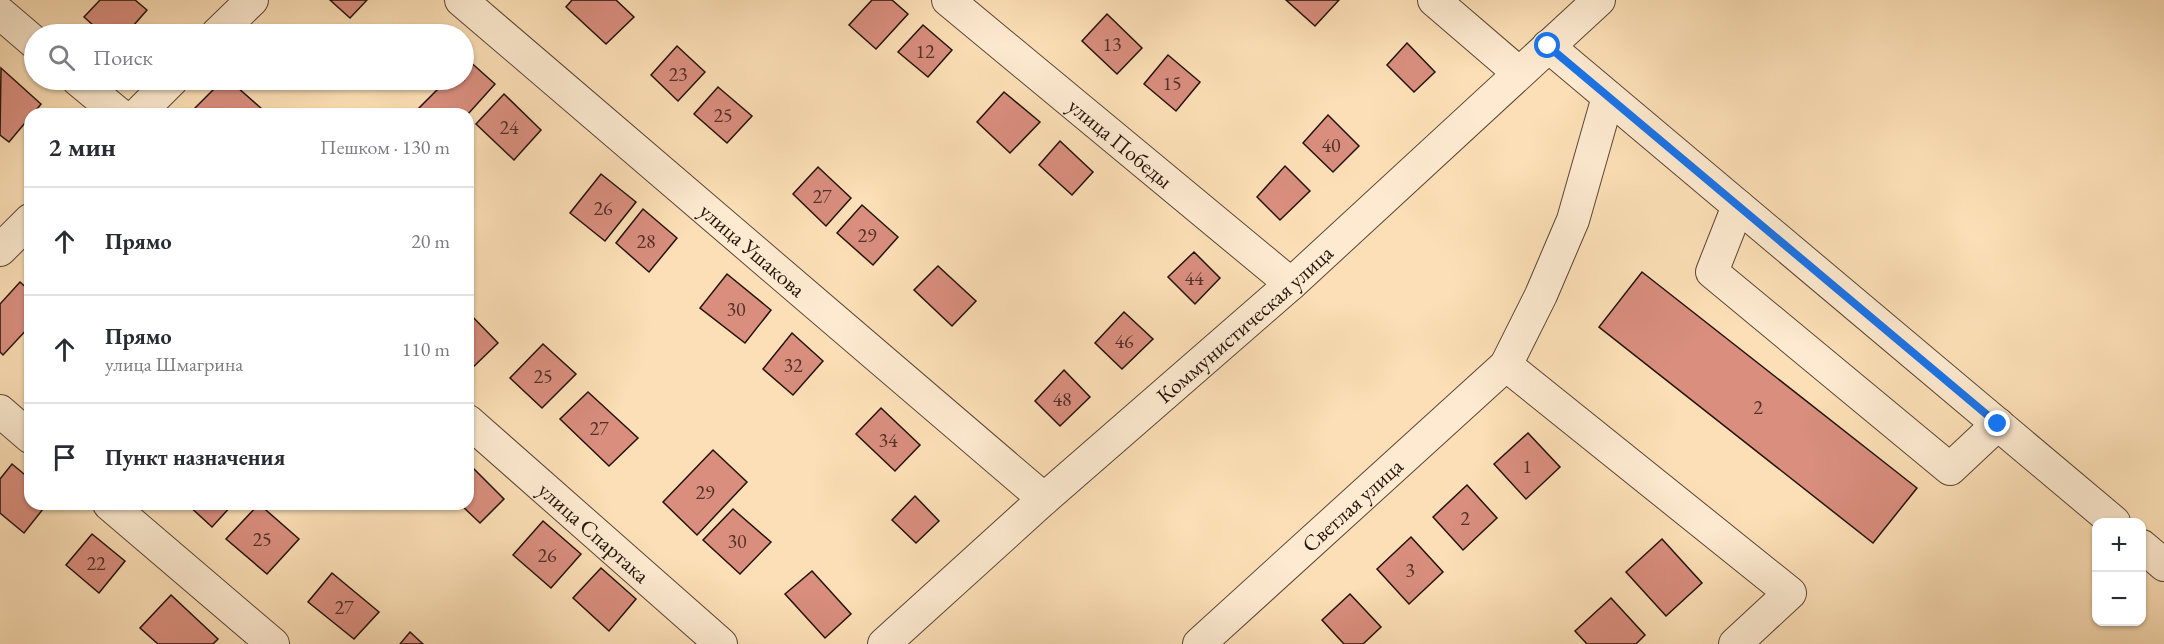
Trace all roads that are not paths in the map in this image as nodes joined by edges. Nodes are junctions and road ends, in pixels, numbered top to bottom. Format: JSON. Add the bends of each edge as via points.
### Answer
{"nodes":[{"id":1,"x":252,"y":0,"type":"edge"},
{"id":2,"x":461,"y":0,"type":"edge"},
{"id":3,"x":948,"y":0,"type":"edge"},
{"id":4,"x":1434,"y":0,"type":"edge"},
{"id":5,"x":1599,"y":0,"type":"edge"},
{"id":6,"x":0,"y":13,"type":"edge"},
{"id":7,"x":227,"y":24,"type":"edge"},
{"id":8,"x":24,"y":33,"type":"edge"},
{"id":9,"x":1548,"y":46,"type":"junction"},
{"id":10,"x":1519,"y":72,"type":"junction"},
{"id":11,"x":90,"y":90,"type":"edge"},
{"id":12,"x":162,"y":90,"type":"edge"},
{"id":13,"x":1608,"y":97,"type":"junction"},
{"id":14,"x":112,"y":108,"type":"edge"},
{"id":15,"x":144,"y":108,"type":"edge"},
{"id":16,"x":1738,"y":206,"type":"junction"},
{"id":17,"x":24,"y":226,"type":"edge"},
{"id":18,"x":0,"y":250,"type":"edge"},
{"id":19,"x":1291,"y":285,"type":"junction"},
{"id":20,"x":1506,"y":365,"type":"junction"},
{"id":21,"x":0,"y":411,"type":"edge"},
{"id":22,"x":1998,"y":424,"type":"junction"},
{"id":23,"x":474,"y":426,"type":"edge"},
{"id":24,"x":24,"y":431,"type":"edge"},
{"id":25,"x":1044,"y":499,"type":"junction"},
{"id":26,"x":116,"y":510,"type":"edge"},
{"id":27,"x":2109,"y":518,"type":"edge"},
{"id":28,"x":2146,"y":549,"type":"edge"},
{"id":29,"x":2164,"y":565,"type":"edge"},
{"id":30,"x":273,"y":644,"type":"edge"},
{"id":31,"x":721,"y":644,"type":"edge"},
{"id":32,"x":884,"y":644,"type":"edge"},
{"id":33,"x":1199,"y":644,"type":"edge"},
{"id":34,"x":1735,"y":644,"type":"edge"}],
"edges":[{"from":1,"to":7,"type":"street"},
{"from":2,"to":25,"type":"street","name":"улица Ушакова"},
{"from":3,"to":19,"type":"street","name":"улица Победы"},
{"from":4,"to":10,"type":"street"},
{"from":5,"to":9,"type":"street","name":"Коммунистическая улица"},
{"from":6,"to":8,"type":"street"},
{"from":9,"to":10,"type":"street","name":"Коммунистическая улица"},
{"from":9,"to":13,"type":"street"},
{"from":10,"to":19,"type":"street","name":"Коммунистическая улица"},
{"from":11,"to":14,"type":"street"},
{"from":12,"to":15,"type":"street"},
{"from":13,"to":16,"type":"street"},
{"from":13,"to":20,"type":"street","via":[[1573,220]]},
{"from":16,"to":22,"type":"street"},
{"from":16,"to":22,"type":"street","via":[[1712,272],[1950,468]]},
{"from":17,"to":18,"type":"street"},
{"from":19,"to":25,"type":"street","name":"Коммунистическая улица"},
{"from":20,"to":33,"type":"street","name":"Светлая улица"},
{"from":20,"to":34,"type":"street","via":[[1790,593]]},
{"from":21,"to":24,"type":"street"},
{"from":22,"to":27,"type":"street"},
{"from":23,"to":31,"type":"street","name":"улица Спартака"},
{"from":25,"to":32,"type":"street","name":"Коммунистическая улица"},
{"from":26,"to":30,"type":"street"},
{"from":28,"to":29,"type":"street"}]}
